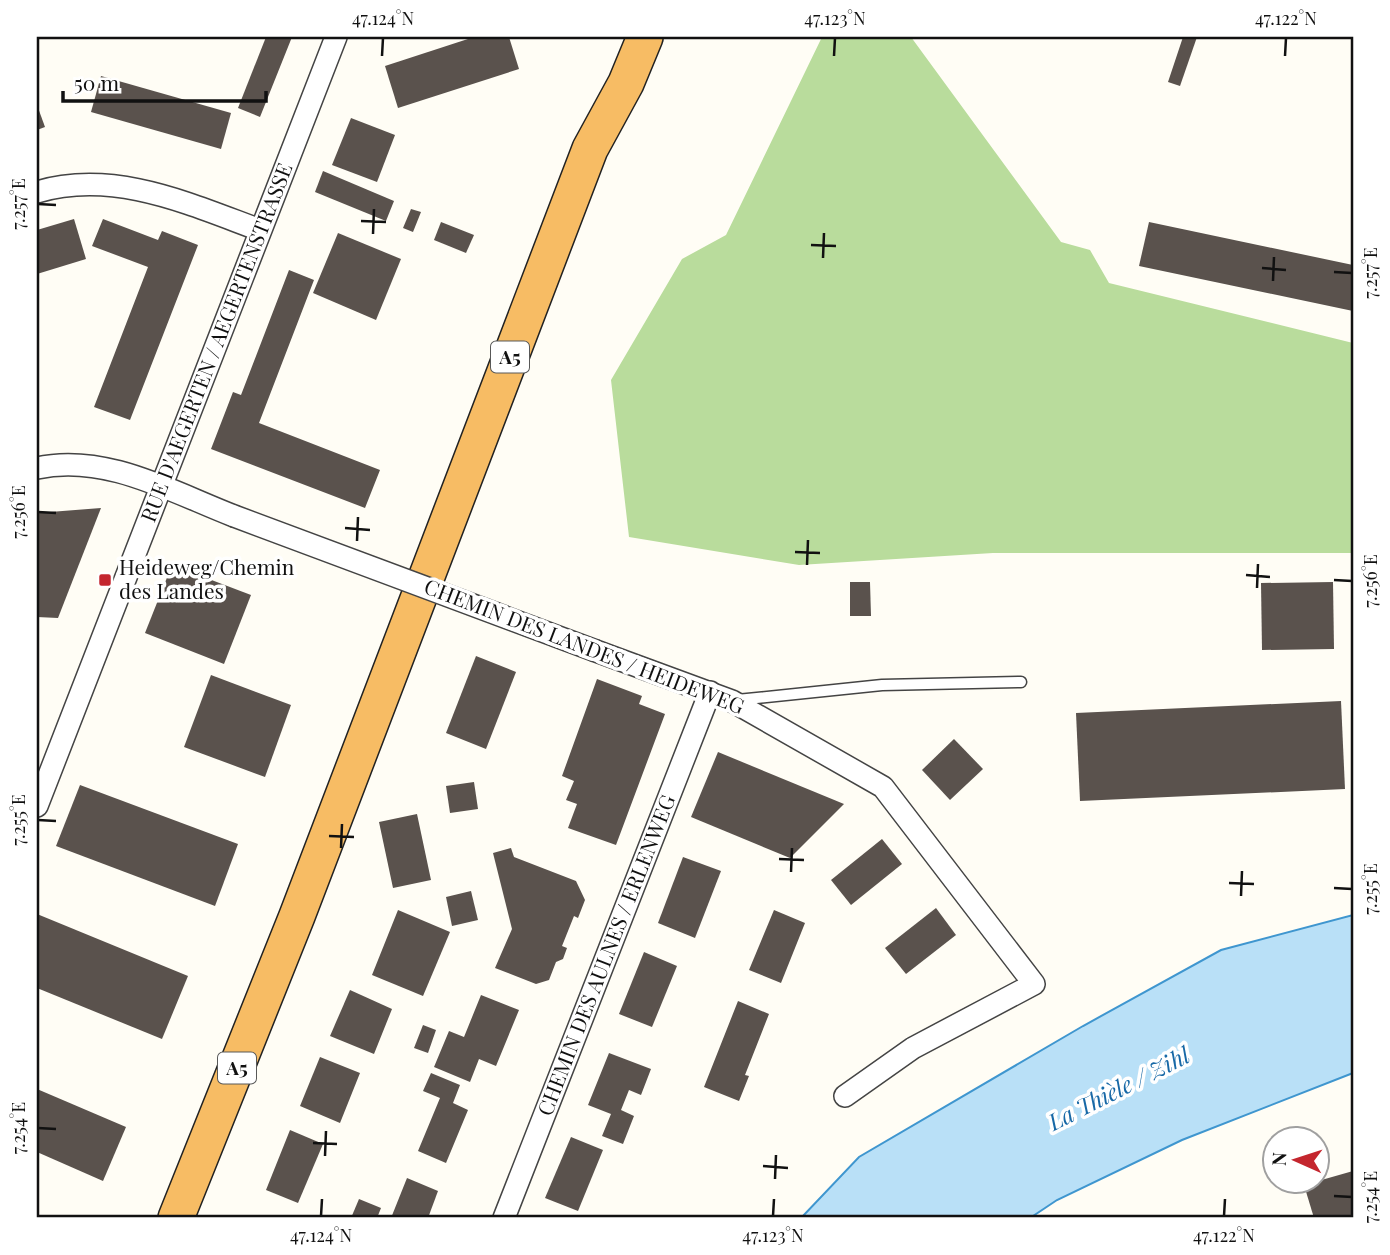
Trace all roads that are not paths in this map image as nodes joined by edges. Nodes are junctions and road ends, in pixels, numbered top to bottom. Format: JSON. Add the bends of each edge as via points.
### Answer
{"nodes":[{"id":1,"x":336,"y":37,"type":"edge"},
{"id":2,"x":620,"y":37,"type":"edge"},
{"id":3,"x":645,"y":37,"type":"edge"},
{"id":4,"x":590,"y":149,"type":"junction"},
{"id":5,"x":37,"y":192,"type":"edge"},
{"id":6,"x":260,"y":230,"type":"junction"},
{"id":7,"x":37,"y":468,"type":"edge"},
{"id":8,"x":160,"y":487,"type":"junction"},
{"id":9,"x":1021,"y":682,"type":"dead end"},
{"id":10,"x":710,"y":692,"type":"junction"},
{"id":11,"x":732,"y":701,"type":"junction"},
{"id":12,"x":37,"y":806,"type":"edge"},
{"id":13,"x":845,"y":1096,"type":"dead end"},
{"id":14,"x":176,"y":1218,"type":"edge"},
{"id":15,"x":504,"y":1218,"type":"edge"}],
"edges":[{"from":1,"to":6,"type":"street","name":"RUE D'AEGERTEN / AEGERTENSTRASSE"},
{"from":2,"to":4,"type":"highway","number":"A5","via":[[605,79]]},
{"from":3,"to":4,"type":"highway","number":"A5"},
{"from":4,"to":14,"type":"highway","number":"A5"},
{"from":5,"to":6,"type":"street","via":[[68,185],[133,188]]},
{"from":6,"to":8,"type":"street","name":"RUE D'AEGERTEN / AEGERTENSTRASSE"},
{"from":7,"to":8,"type":"street","name":"CHEMIN DES LANDES / HEIDEWEG","via":[[72,463]]},
{"from":8,"to":10,"type":"street","name":"CHEMIN DES LANDES / HEIDEWEG","bridge":true},
{"from":8,"to":12,"type":"street","name":"RUE D'AEGERTEN / AEGERTENSTRASSE"},
{"from":9,"to":11,"type":"lane","via":[[882,685]]},
{"from":10,"to":11,"type":"street","name":"CHEMIN DES LANDES / HEIDEWEG"},
{"from":10,"to":15,"type":"street","name":"CHEMIN DES AULNES / ERLENWEG"},
{"from":11,"to":13,"type":"street","name":"CHEMIN DES LANDES / HEIDEWEG","via":[[883,787],[1034,984],[912,1048]]}]}
